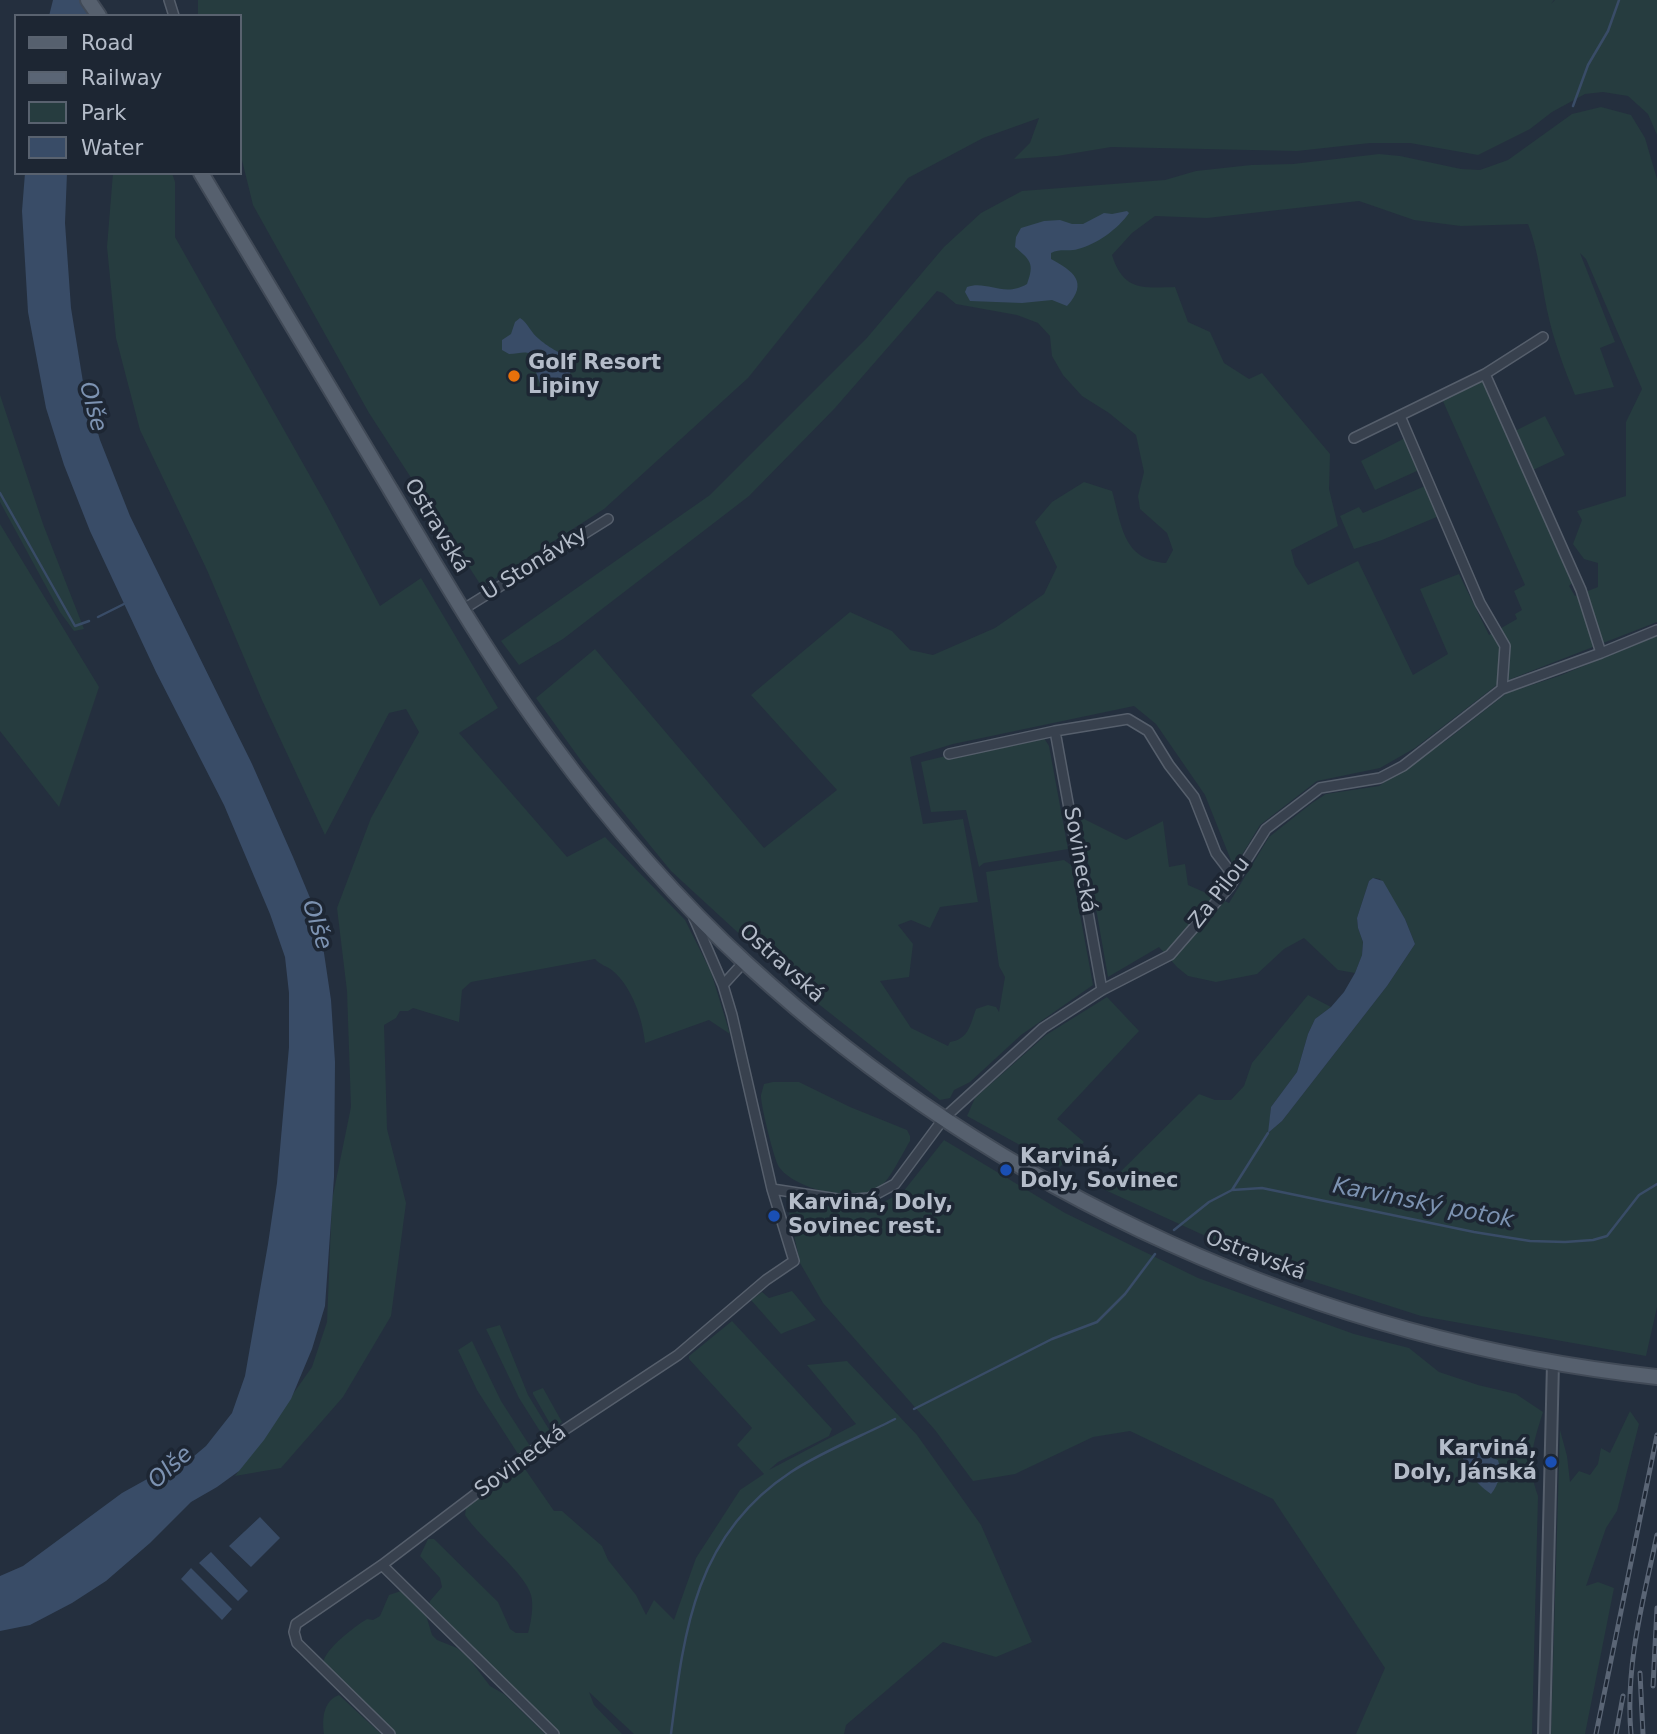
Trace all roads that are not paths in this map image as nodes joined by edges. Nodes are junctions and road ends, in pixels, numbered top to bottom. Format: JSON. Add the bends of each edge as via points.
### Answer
{"nodes":[{"id":1,"x":202,"y":175,"type":"edge"},
{"id":2,"x":1544,"y":337,"type":"dead end"},
{"id":3,"x":1485,"y":374,"type":"junction"},
{"id":4,"x":1400,"y":416,"type":"junction"},
{"id":5,"x":1354,"y":438,"type":"dead end"},
{"id":6,"x":608,"y":519,"type":"dead end"},
{"id":7,"x":462,"y":610,"type":"junction"},
{"id":8,"x":1657,"y":630,"type":"edge"},
{"id":9,"x":1601,"y":653,"type":"junction"},
{"id":10,"x":1502,"y":689,"type":"junction"},
{"id":11,"x":1055,"y":731,"type":"junction"},
{"id":12,"x":950,"y":754,"type":"dead end"},
{"id":13,"x":1235,"y":878,"type":"junction"},
{"id":14,"x":690,"y":907,"type":"junction"},
{"id":15,"x":744,"y":962,"type":"junction"},
{"id":16,"x":723,"y":985,"type":"junction"},
{"id":17,"x":1102,"y":990,"type":"junction"},
{"id":18,"x":944,"y":1118,"type":"junction"},
{"id":19,"x":772,"y":1189,"type":"junction"},
{"id":20,"x":1553,"y":1363,"type":"junction"},
{"id":21,"x":1657,"y":1377,"type":"edge"},
{"id":22,"x":382,"y":1566,"type":"junction"},
{"id":23,"x":390,"y":1734,"type":"edge"},
{"id":24,"x":554,"y":1734,"type":"edge"},
{"id":25,"x":1544,"y":1734,"type":"edge"}],
"edges":[{"from":1,"to":7,"type":"main road","name":"Ostravská"},
{"from":2,"to":3,"type":"street"},
{"from":3,"to":4,"type":"street"},
{"from":3,"to":9,"type":"street","via":[[1581,590]]},
{"from":4,"to":5,"type":"street"},
{"from":4,"to":10,"type":"street","via":[[1480,603],[1505,646]]},
{"from":6,"to":7,"type":"street","name":"U Stonávky"},
{"from":7,"to":14,"type":"main road","name":"Ostravská","via":[[541,729]]},
{"from":8,"to":9,"type":"street","name":"Za Pilou"},
{"from":9,"to":10,"type":"street","name":"Za Pilou"},
{"from":10,"to":13,"type":"street","name":"Za Pilou","via":[[1404,766],[1380,778],[1320,788],[1266,829]]},
{"from":11,"to":12,"type":"street"},
{"from":11,"to":13,"type":"street","via":[[1128,719],[1148,731],[1194,797],[1216,853]]},
{"from":11,"to":17,"type":"street","name":"Sovinecká"},
{"from":13,"to":17,"type":"street","name":"Za Pilou","via":[[1170,955]]},
{"from":14,"to":15,"type":"main road","name":"Ostravská"},
{"from":14,"to":16,"type":"street","name":"Sovinecká"},
{"from":15,"to":16,"type":"street"},
{"from":15,"to":18,"type":"main road","name":"Ostravská","via":[[820,1027]]},
{"from":16,"to":19,"type":"street","name":"Sovinecká"},
{"from":17,"to":18,"type":"street","name":"Za Pilou","via":[[1043,1028]]},
{"from":18,"to":19,"type":"street","via":[[895,1184],[869,1198],[844,1200]]},
{"from":18,"to":20,"type":"main road","name":"Ostravská","via":[[1020,1167],[1225,1269],[1401,1328]]},
{"from":19,"to":22,"type":"street","name":"Sovinecká","via":[[794,1261],[678,1355],[531,1452]]},
{"from":20,"to":21,"type":"main road","name":"Ostravská"},
{"from":20,"to":25,"type":"street"},
{"from":22,"to":23,"type":"street","via":[[296,1624],[294,1632],[298,1643]]},
{"from":22,"to":24,"type":"street"}]}
